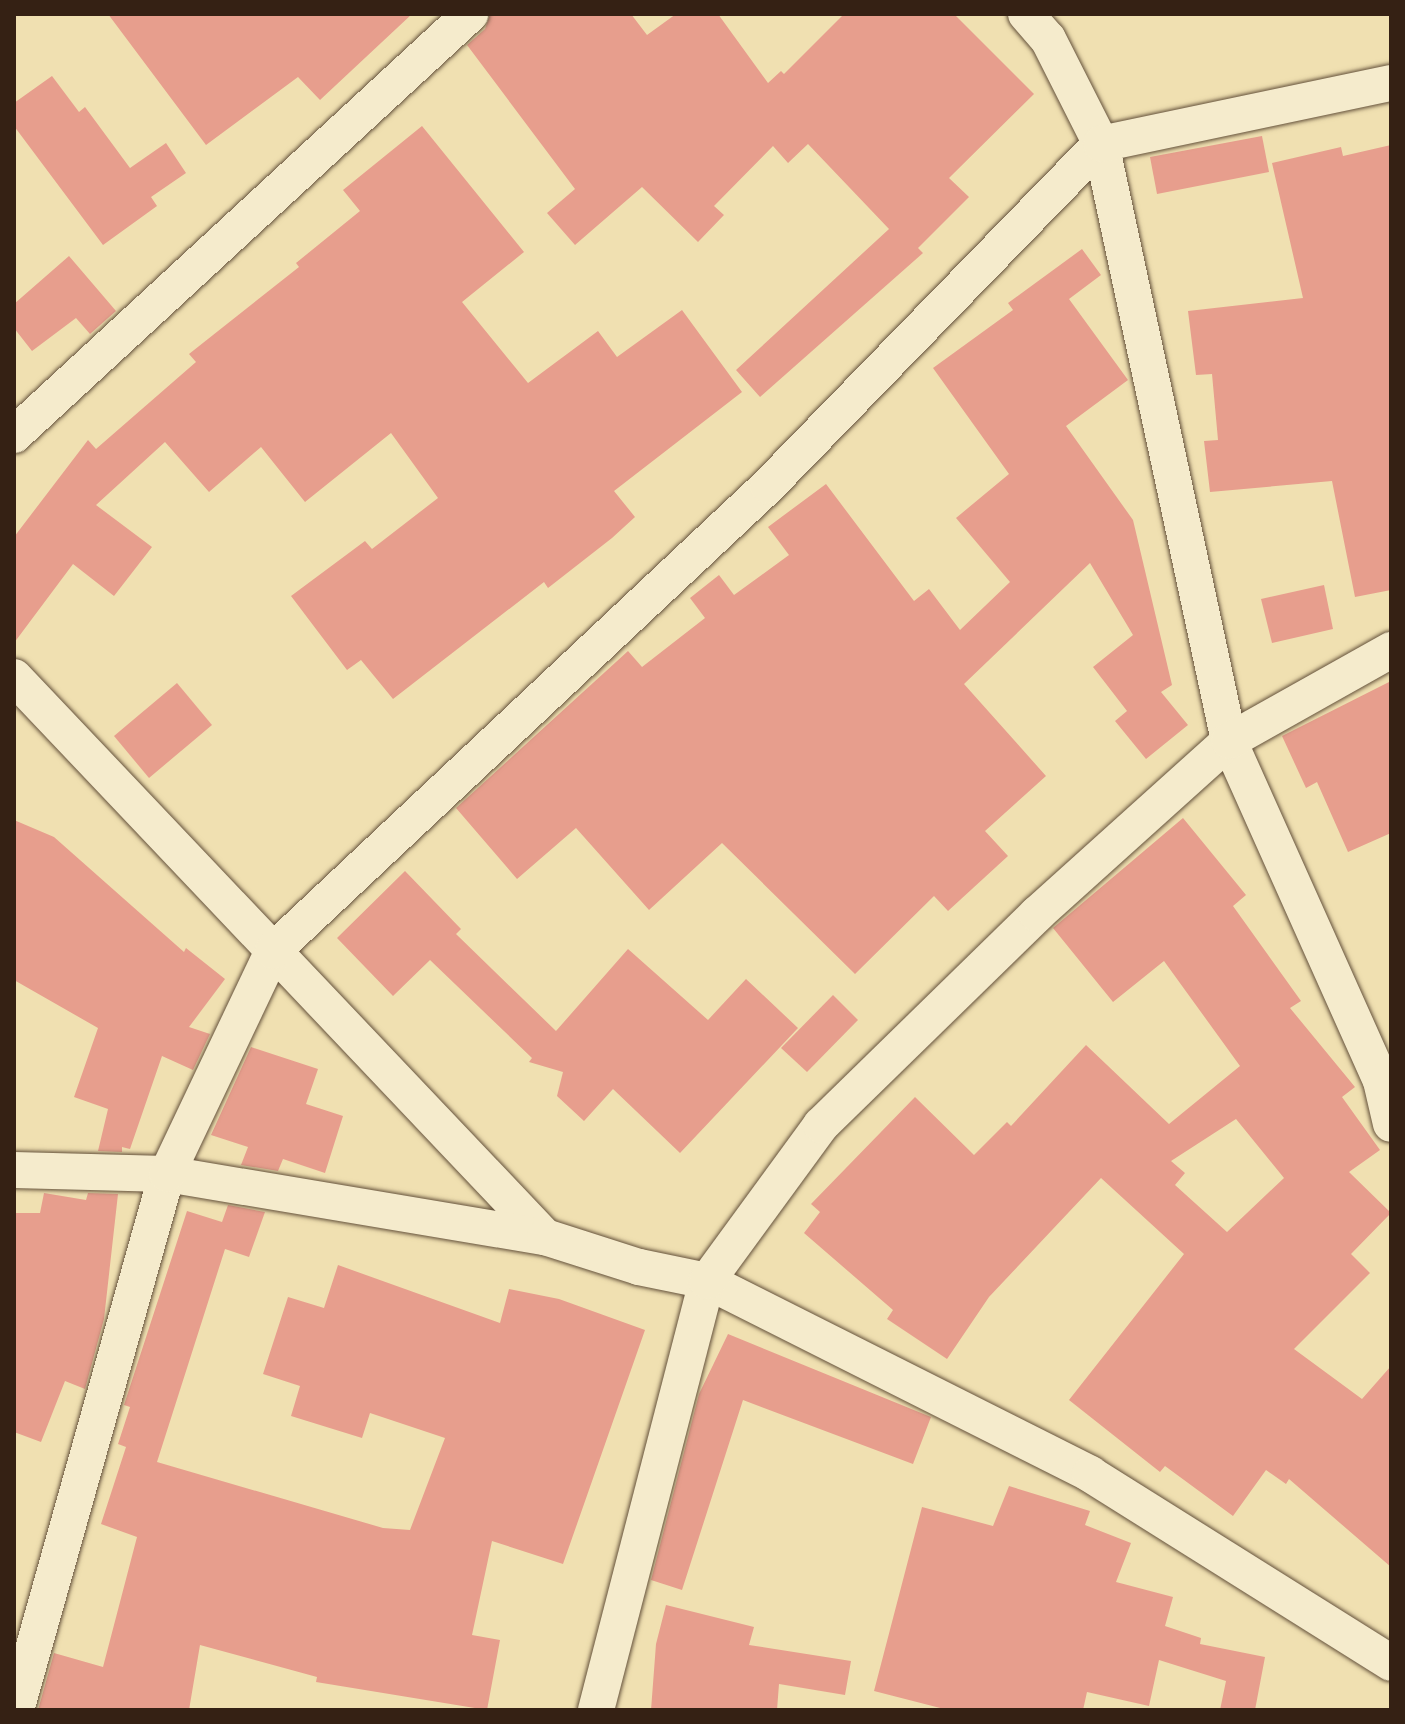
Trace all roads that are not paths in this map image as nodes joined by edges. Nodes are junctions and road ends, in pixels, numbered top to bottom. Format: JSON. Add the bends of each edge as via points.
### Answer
{"nodes":[{"id":1,"x":470,"y":14,"type":"edge"},
{"id":2,"x":1026,"y":14,"type":"edge"},
{"id":3,"x":1391,"y":83,"type":"edge"},
{"id":4,"x":1101,"y":144,"type":"junction"},
{"id":5,"x":14,"y":435,"type":"edge"},
{"id":6,"x":1391,"y":650,"type":"edge"},
{"id":7,"x":14,"y":677,"type":"edge"},
{"id":8,"x":1229,"y":741,"type":"junction"},
{"id":9,"x":273,"y":951,"type":"junction"},
{"id":10,"x":1391,"y":1124,"type":"edge"},
{"id":11,"x":14,"y":1170,"type":"edge"},
{"id":12,"x":167,"y":1174,"type":"junction"},
{"id":13,"x":545,"y":1237,"type":"junction"},
{"id":14,"x":707,"y":1281,"type":"junction"},
{"id":15,"x":1391,"y":1663,"type":"edge"},
{"id":16,"x":16,"y":1710,"type":"edge"},
{"id":17,"x":596,"y":1710,"type":"edge"}],
"edges":[{"from":1,"to":5,"type":"street"},
{"from":2,"to":4,"type":"street","via":[[1048,39]]},
{"from":3,"to":4,"type":"street"},
{"from":4,"to":8,"type":"street"},
{"from":4,"to":9,"type":"street","via":[[768,486]]},
{"from":6,"to":8,"type":"street"},
{"from":7,"to":9,"type":"street"},
{"from":8,"to":10,"type":"street","via":[[1381,1081]]},
{"from":8,"to":14,"type":"street","via":[[1037,914],[821,1125]]},
{"from":9,"to":12,"type":"street"},
{"from":9,"to":13,"type":"street"},
{"from":11,"to":12,"type":"street"},
{"from":12,"to":13,"type":"street"},
{"from":12,"to":16,"type":"street"},
{"from":13,"to":14,"type":"street","via":[[639,1267]]},
{"from":14,"to":15,"type":"street","via":[[1090,1474]]},
{"from":14,"to":17,"type":"street"}]}
